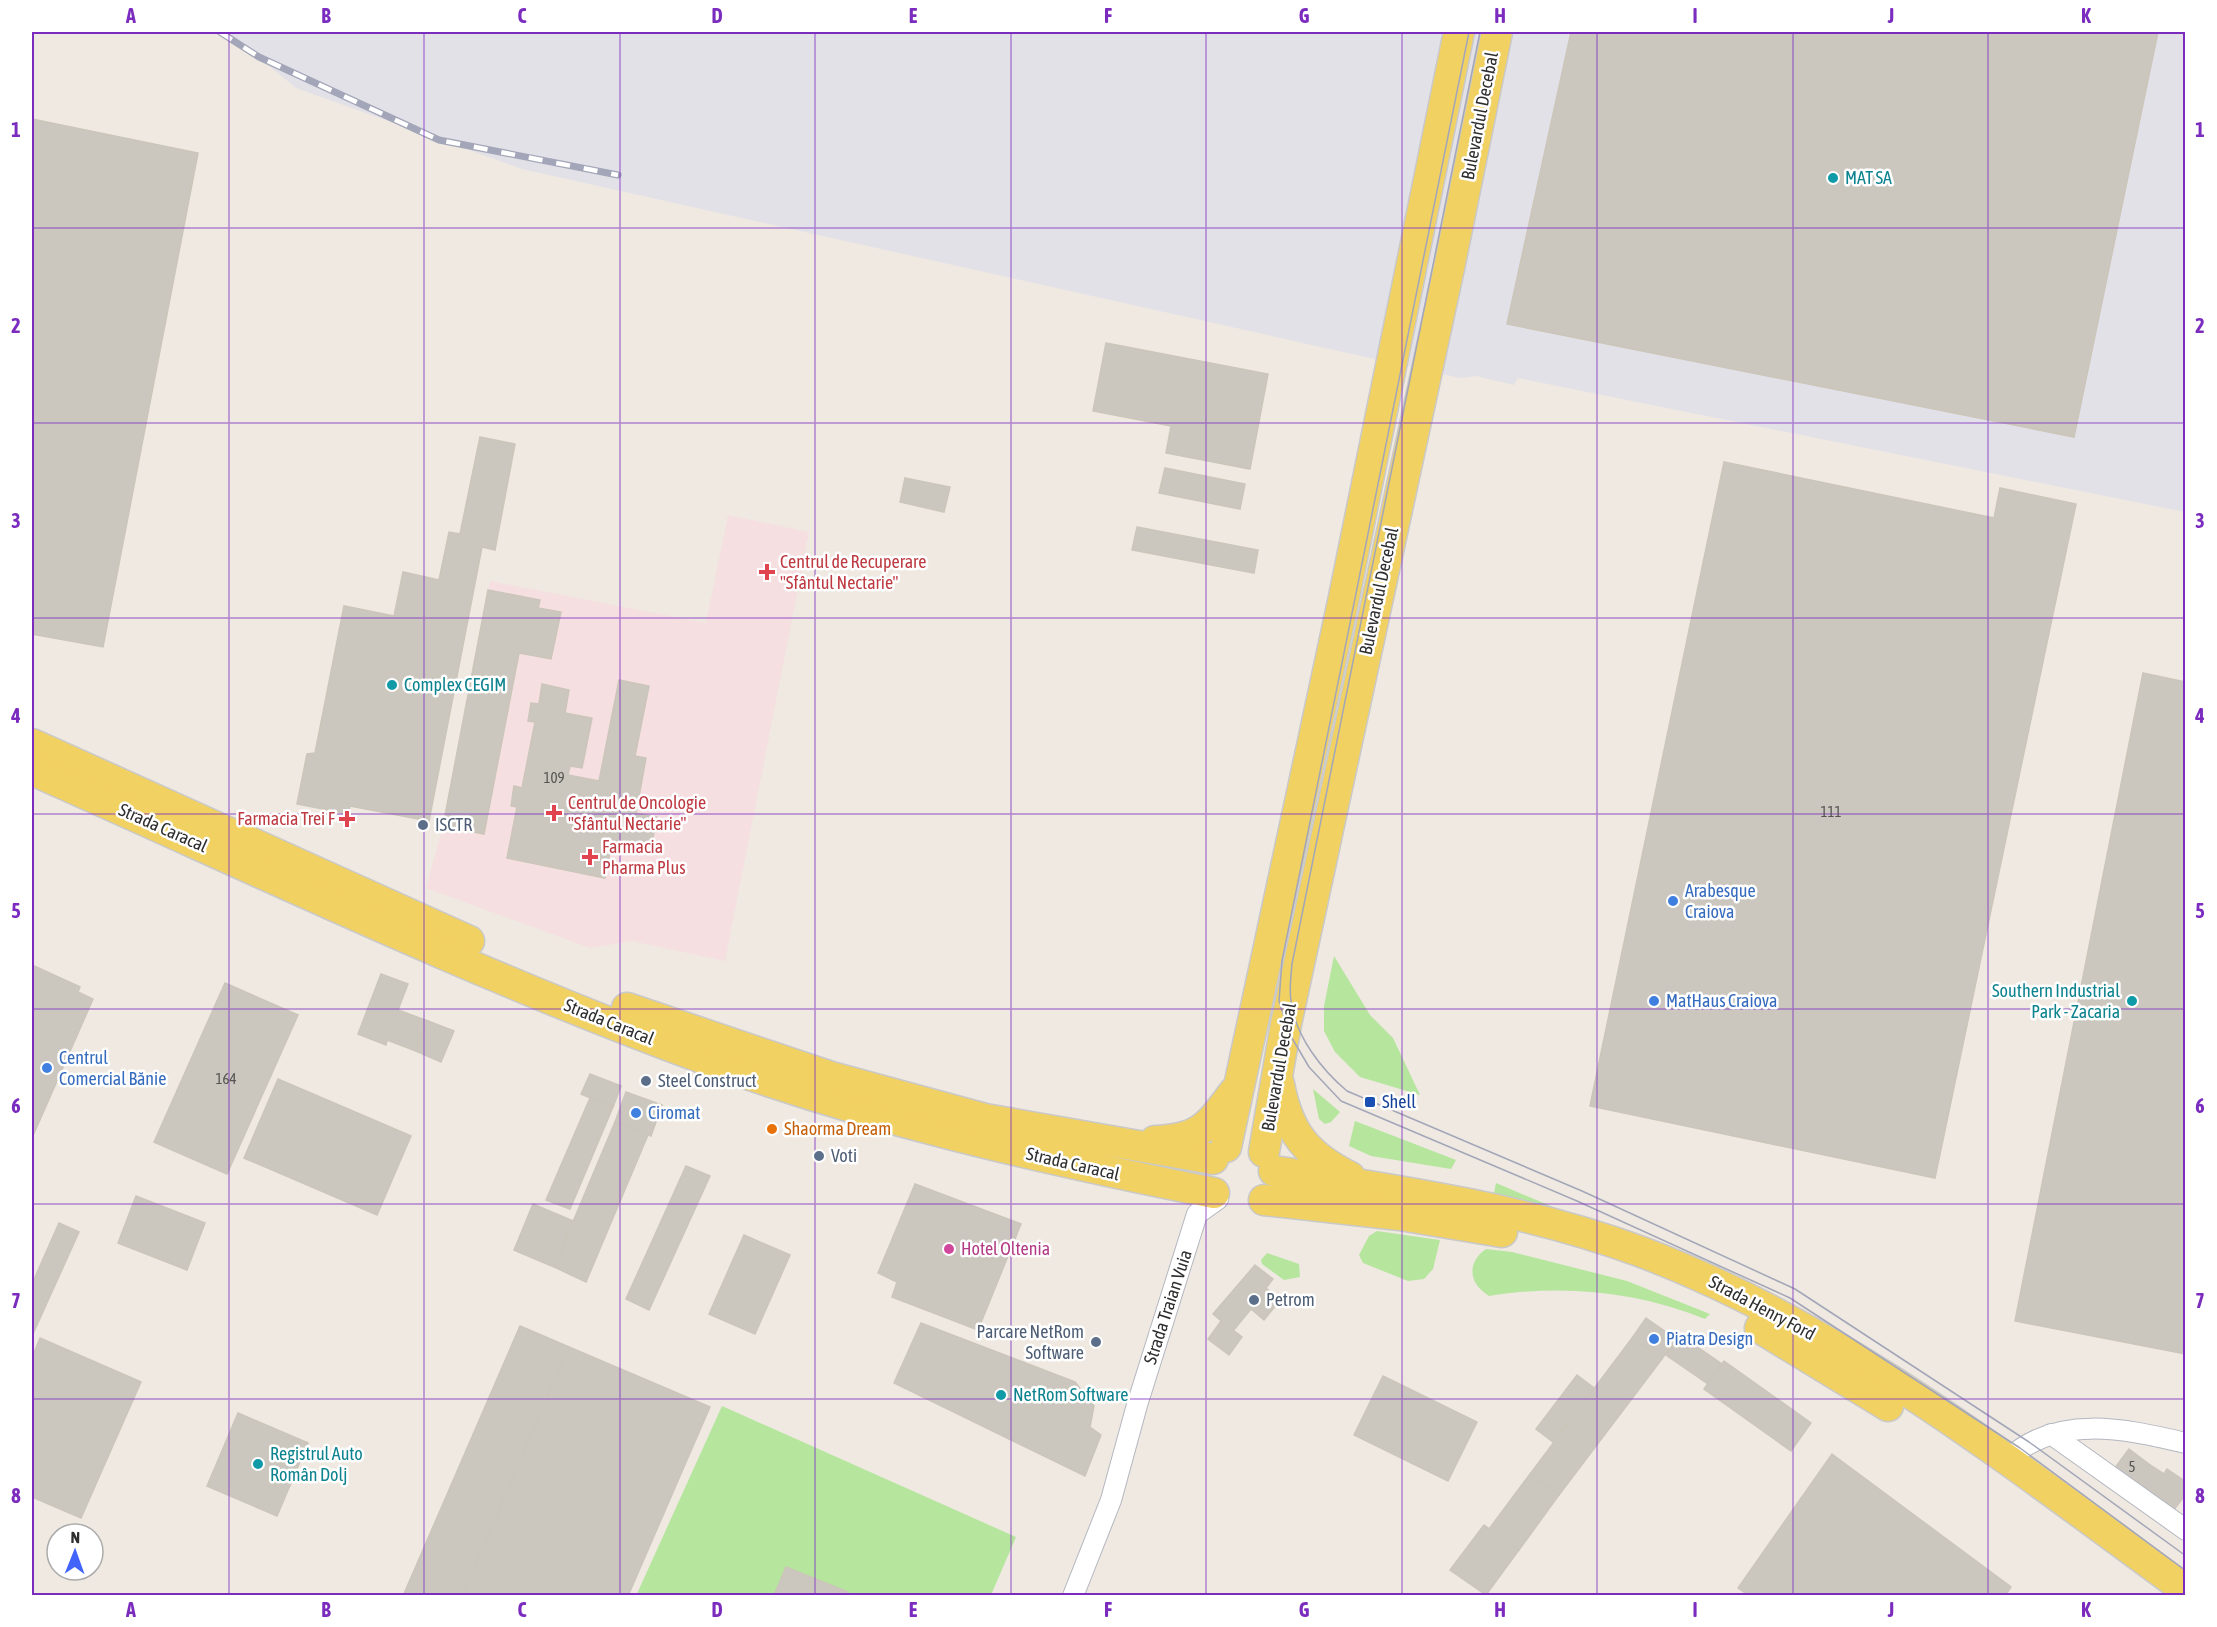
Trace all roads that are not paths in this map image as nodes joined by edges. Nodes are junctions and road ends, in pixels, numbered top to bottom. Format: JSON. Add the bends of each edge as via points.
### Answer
{"nodes":[{"id":1,"x":1459,"y":32,"type":"edge"},
{"id":2,"x":1497,"y":32,"type":"edge"},
{"id":3,"x":32,"y":744,"type":"edge"},
{"id":4,"x":32,"y":770,"type":"edge"},
{"id":5,"x":1277,"y":1071,"type":"junction"},
{"id":6,"x":1237,"y":1087,"type":"junction"},
{"id":7,"x":1102,"y":1140,"type":"junction"},
{"id":8,"x":1220,"y":1153,"type":"junction"},
{"id":9,"x":1269,"y":1161,"type":"junction"},
{"id":10,"x":1371,"y":1187,"type":"junction"},
{"id":11,"x":1216,"y":1196,"type":"junction"},
{"id":12,"x":1264,"y":1200,"type":"junction"},
{"id":13,"x":2051,"y":1434,"type":"junction"},
{"id":14,"x":2186,"y":1443,"type":"edge"},
{"id":15,"x":2007,"y":1460,"type":"junction"},
{"id":16,"x":2186,"y":1530,"type":"edge"},
{"id":17,"x":2186,"y":1590,"type":"edge"},
{"id":18,"x":1072,"y":1596,"type":"edge"},
{"id":19,"x":2162,"y":1596,"type":"edge"}],
"edges":[{"from":1,"to":6,"type":"main road","name":"Bulevardul Decebal","via":[[1303,793]]},
{"from":2,"to":5,"type":"main road","name":"Bulevardul Decebal"},
{"from":3,"to":7,"type":"main road","name":"Strada Caracal","via":[[494,953],[638,1012],[831,1077],[985,1119]]},
{"from":4,"to":11,"type":"main road","name":"Strada Caracal","via":[[488,972],[696,1056],[938,1133]]},
{"from":5,"to":9,"type":"main road","name":"Bulevardul Decebal"},
{"from":5,"to":10,"type":"main road","via":[[1289,1121],[1310,1152]]},
{"from":6,"to":7,"type":"main road","via":[[1198,1133],[1172,1140]]},
{"from":6,"to":8,"type":"main road","name":"Bulevardul Decebal"},
{"from":7,"to":8,"type":"main road","name":"Strada Caracal"},
{"from":8,"to":9,"type":"main road","via":[[1246,1143]]},
{"from":8,"to":11,"type":"main road","via":[[1209,1170]]},
{"from":9,"to":10,"type":"main road","name":"Strada Henry Ford"},
{"from":9,"to":12,"type":"main road","via":[[1270,1192]]},
{"from":10,"to":15,"type":"main road","name":"Strada Henry Ford","via":[[1466,1203],[1546,1223],[1637,1251],[1711,1281],[1820,1338]]},
{"from":11,"to":12,"type":"main road","via":[[1238,1209]]},
{"from":11,"to":18,"type":"street","name":"Strada Traian Vuia","via":[[1197,1214],[1111,1500]]},
{"from":12,"to":19,"type":"main road","name":"Strada Henry Ford","via":[[1489,1229],[1628,1267],[1691,1292],[1750,1322],[1874,1396],[1994,1474]]},
{"from":13,"to":14,"type":"street","via":[[2083,1427],[2116,1429]]},
{"from":13,"to":15,"type":"street","via":[[2020,1448]]},
{"from":13,"to":16,"type":"street"},
{"from":15,"to":17,"type":"main road","name":"Strada Henry Ford"}]}
